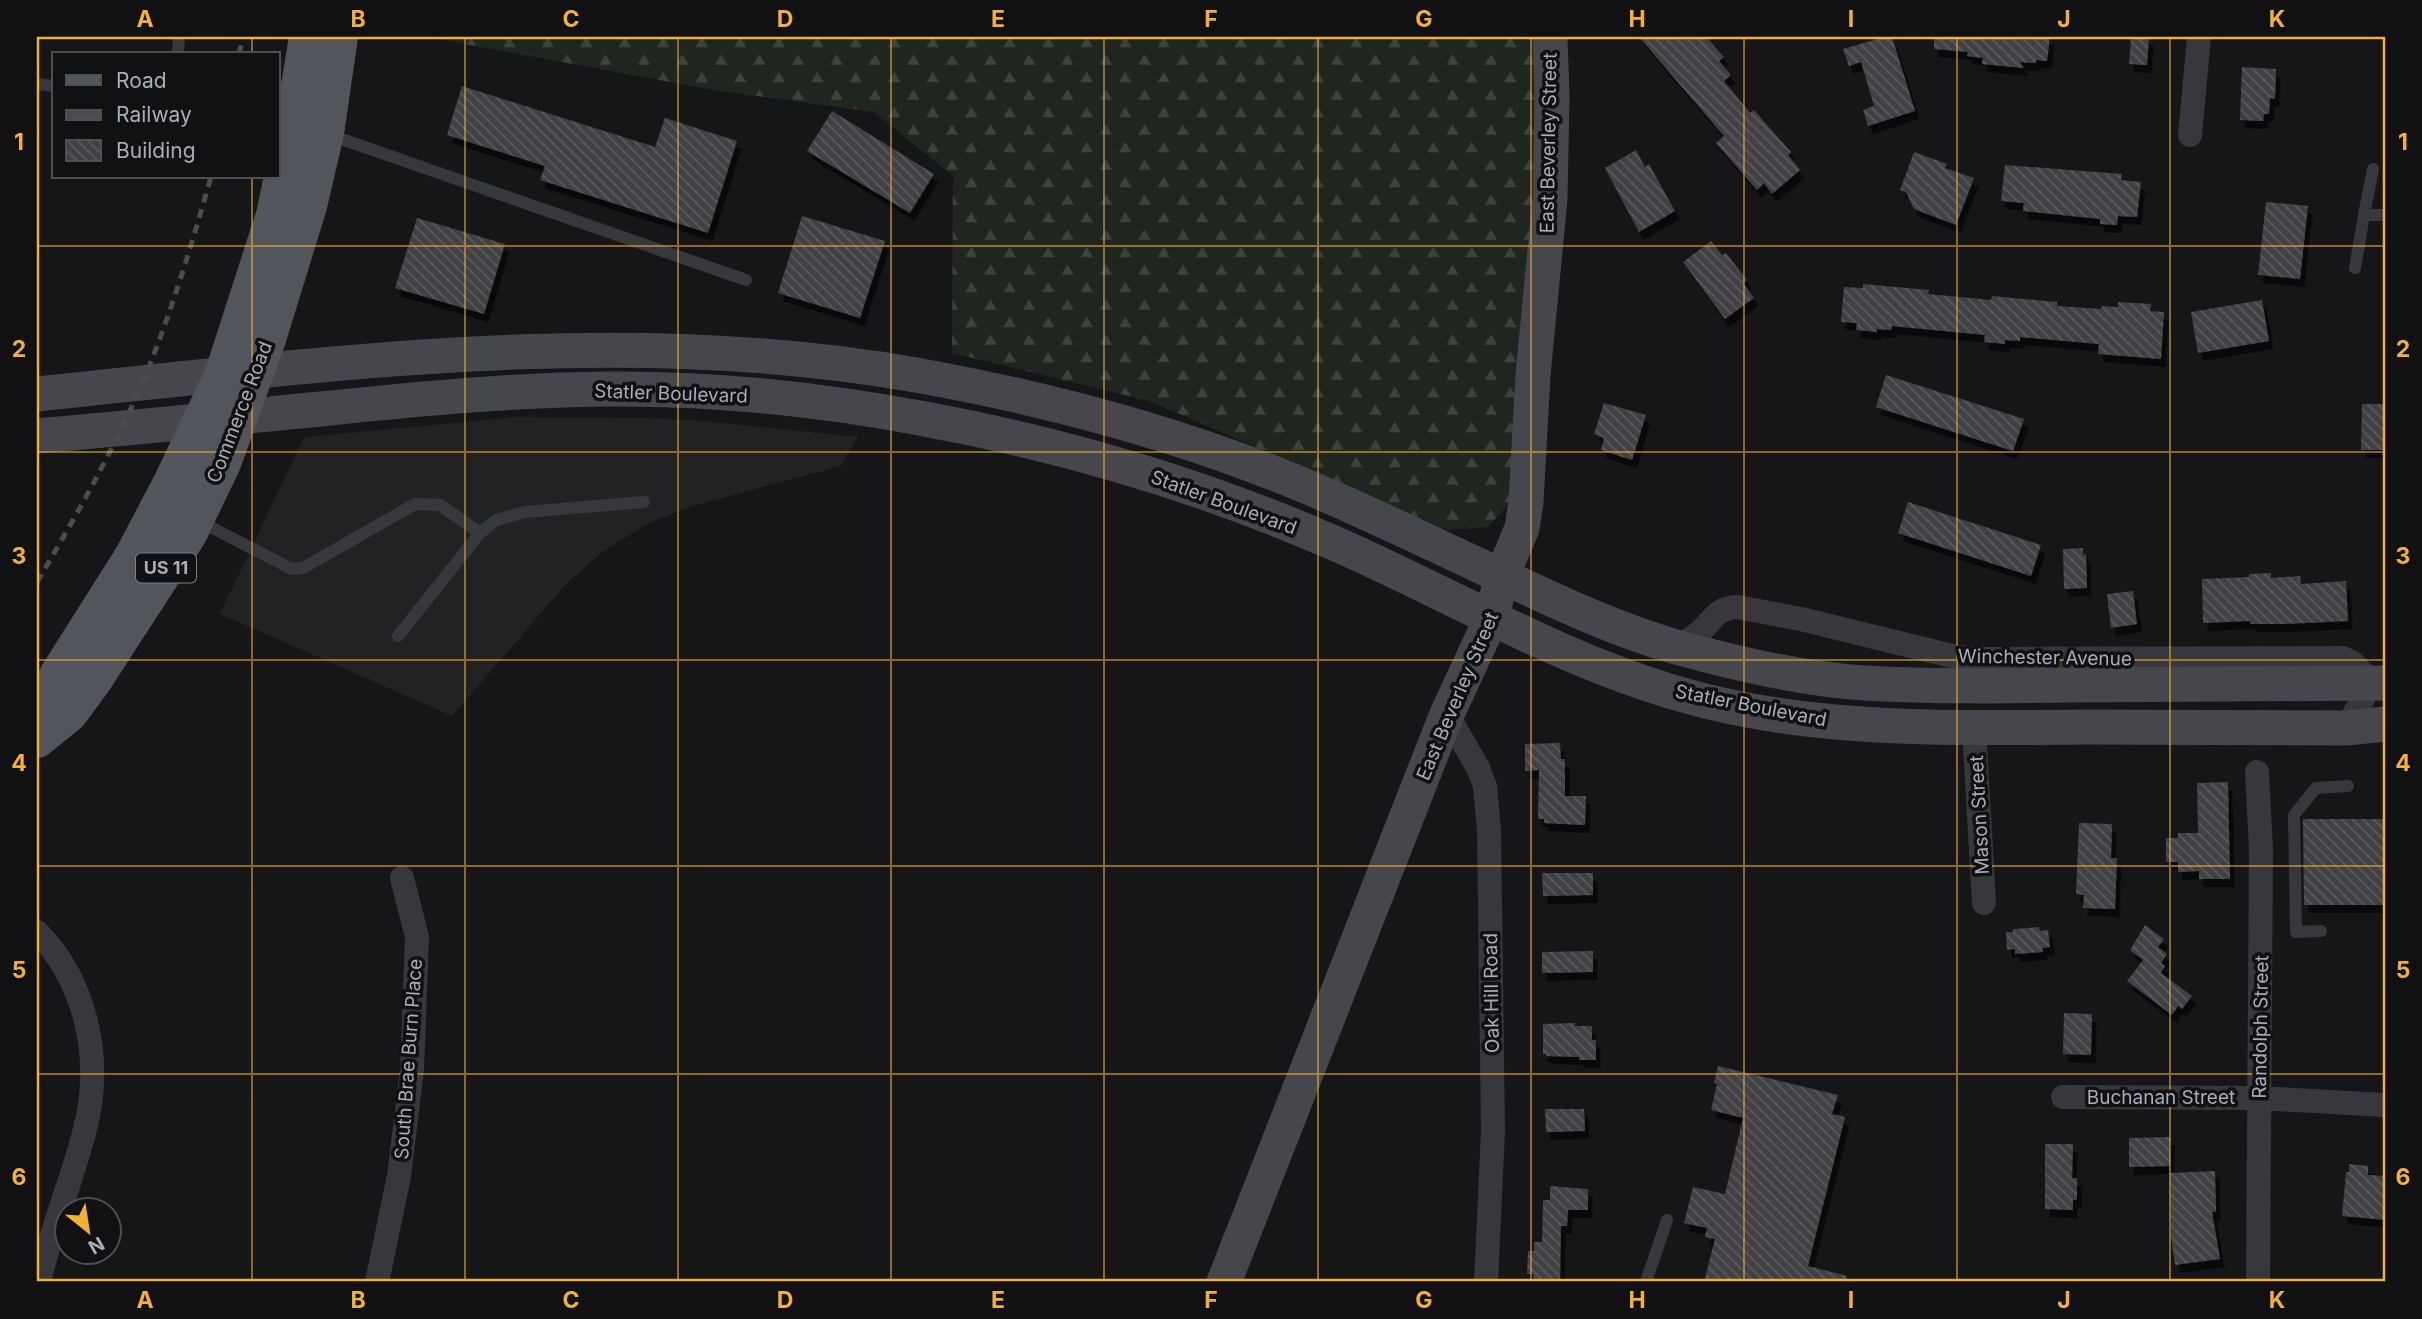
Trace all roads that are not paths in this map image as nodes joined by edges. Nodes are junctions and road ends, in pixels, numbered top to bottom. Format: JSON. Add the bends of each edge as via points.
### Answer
{"nodes":[{"id":1,"x":308,"y":37,"type":"edge"},
{"id":2,"x":339,"y":37,"type":"edge"},
{"id":3,"x":1550,"y":37,"type":"edge"},
{"id":4,"x":2199,"y":37,"type":"edge"},
{"id":5,"x":303,"y":126,"type":"edge"},
{"id":6,"x":2189,"y":135,"type":"dead end"},
{"id":7,"x":2373,"y":169,"type":"dead end"},
{"id":8,"x":2364,"y":215,"type":"junction"},
{"id":9,"x":2385,"y":215,"type":"edge"},
{"id":10,"x":2355,"y":268,"type":"dead end"},
{"id":11,"x":746,"y":280,"type":"dead end"},
{"id":12,"x":239,"y":374,"type":"junction"},
{"id":13,"x":37,"y":394,"type":"edge"},
{"id":14,"x":221,"y":419,"type":"junction"},
{"id":15,"x":37,"y":436,"type":"edge"},
{"id":16,"x":644,"y":502,"type":"dead end"},
{"id":17,"x":195,"y":519,"type":"junction"},
{"id":18,"x":480,"y":533,"type":"junction"},
{"id":19,"x":1502,"y":576,"type":"junction"},
{"id":20,"x":1491,"y":619,"type":"junction"},
{"id":21,"x":398,"y":636,"type":"dead end"},
{"id":22,"x":1676,"y":647,"type":"junction"},
{"id":23,"x":2379,"y":683,"type":"edge"},
{"id":24,"x":37,"y":714,"type":"edge"},
{"id":25,"x":1447,"y":714,"type":"junction"},
{"id":26,"x":2385,"y":724,"type":"edge"},
{"id":27,"x":1974,"y":727,"type":"junction"},
{"id":28,"x":2346,"y":728,"type":"junction"},
{"id":29,"x":2385,"y":731,"type":"edge"},
{"id":30,"x":37,"y":739,"type":"edge"},
{"id":31,"x":2257,"y":772,"type":"dead end"},
{"id":32,"x":2348,"y":786,"type":"dead end"},
{"id":33,"x":401,"y":878,"type":"dead end"},
{"id":34,"x":1984,"y":903,"type":"dead end"},
{"id":35,"x":2321,"y":931,"type":"dead end"},
{"id":36,"x":37,"y":932,"type":"edge"},
{"id":37,"x":2063,"y":1097,"type":"dead end"},
{"id":38,"x":2259,"y":1098,"type":"junction"},
{"id":39,"x":2385,"y":1105,"type":"edge"},
{"id":40,"x":1667,"y":1220,"type":"dead end"},
{"id":41,"x":39,"y":1282,"type":"edge"},
{"id":42,"x":377,"y":1282,"type":"edge"},
{"id":43,"x":1224,"y":1282,"type":"edge"},
{"id":44,"x":1486,"y":1282,"type":"edge"},
{"id":45,"x":1646,"y":1282,"type":"edge"},
{"id":46,"x":2258,"y":1282,"type":"edge"}],
"edges":[{"from":1,"to":5,"type":"main road","name":"Commerce Road","number":"US 11"},
{"from":2,"to":5,"type":"main road","name":"Commerce Road","number":"US 11"},
{"from":3,"to":19,"type":"main road","name":"East Beverley Street","via":[[1550,199],[1526,502],[1522,528]]},
{"from":4,"to":6,"type":"street"},
{"from":5,"to":11,"type":"lane"},
{"from":5,"to":12,"type":"main road","name":"Commerce Road","number":"US 11","via":[[275,215]]},
{"from":7,"to":8,"type":"lane"},
{"from":8,"to":9,"type":"lane"},
{"from":8,"to":10,"type":"lane"},
{"from":12,"to":13,"type":"main road","name":"Statler Boulevard"},
{"from":12,"to":14,"type":"main road","name":"Commerce Road","number":"US 11"},
{"from":12,"to":19,"type":"main road","name":"Statler Boulevard","via":[[445,355],[582,349],[705,352],[869,368],[1053,405],[1204,448],[1310,488]]},
{"from":14,"to":15,"type":"main road","name":"Statler Boulevard"},
{"from":14,"to":17,"type":"main road","name":"Commerce Road","number":"US 11","via":[[222,463]]},
{"from":14,"to":20,"type":"main road","name":"Statler Boulevard","via":[[478,394],[605,389],[766,396],[917,417],[1111,462],[1231,501],[1332,542]]},
{"from":14,"to":24,"type":"main road","name":"Commerce Road","number":"US 11"},
{"from":16,"to":18,"type":"lane","via":[[525,512],[496,520]]},
{"from":17,"to":18,"type":"lane","via":[[292,569],[303,568],[415,505],[440,505]]},
{"from":17,"to":30,"type":"main road","name":"Commerce Road","number":"US 11","via":[[93,680],[69,713]]},
{"from":18,"to":21,"type":"lane"},
{"from":19,"to":20,"type":"main road","name":"East Beverley Street"},
{"from":19,"to":22,"type":"main road","name":"Statler Boulevard","via":[[1594,619]]},
{"from":20,"to":25,"type":"main road","name":"East Beverley Street"},
{"from":20,"to":27,"type":"main road","name":"Statler Boulevard","via":[[1564,652],[1685,696],[1827,720]]},
{"from":22,"to":23,"type":"main road","name":"Statler Boulevard","via":[[1761,668],[1861,682],[1948,686]]},
{"from":22,"to":23,"type":"street","name":"Winchester Avenue","via":[[1696,636],[1714,615],[1737,607],[1977,659],[2335,657],[2353,663]]},
{"from":23,"to":28,"type":"street"},
{"from":25,"to":43,"type":"main road","name":"East Beverley Street"},
{"from":25,"to":44,"type":"street","name":"Oak Hill Road","via":[[1485,786],[1489,830],[1493,1131]]},
{"from":26,"to":28,"type":"main road","name":"Statler Boulevard"},
{"from":27,"to":28,"type":"main road","name":"Statler Boulevard"},
{"from":27,"to":34,"type":"street","name":"Mason Street"},
{"from":28,"to":29,"type":"main road"},
{"from":31,"to":38,"type":"street","name":"Randolph Street","via":[[2262,849]]},
{"from":32,"to":35,"type":"lane","via":[[2316,788],[2294,815],[2296,932]]},
{"from":33,"to":42,"type":"street","name":"South Brae Burn Place","via":[[418,937],[412,1070],[399,1176]]},
{"from":36,"to":41,"type":"street","via":[[68,973],[84,1015],[93,1065],[86,1128]]},
{"from":37,"to":38,"type":"street","name":"Buchanan Street"},
{"from":38,"to":39,"type":"street","name":"Buchanan Street"},
{"from":38,"to":46,"type":"street","name":"Randolph Street"},
{"from":40,"to":45,"type":"lane"}]}
